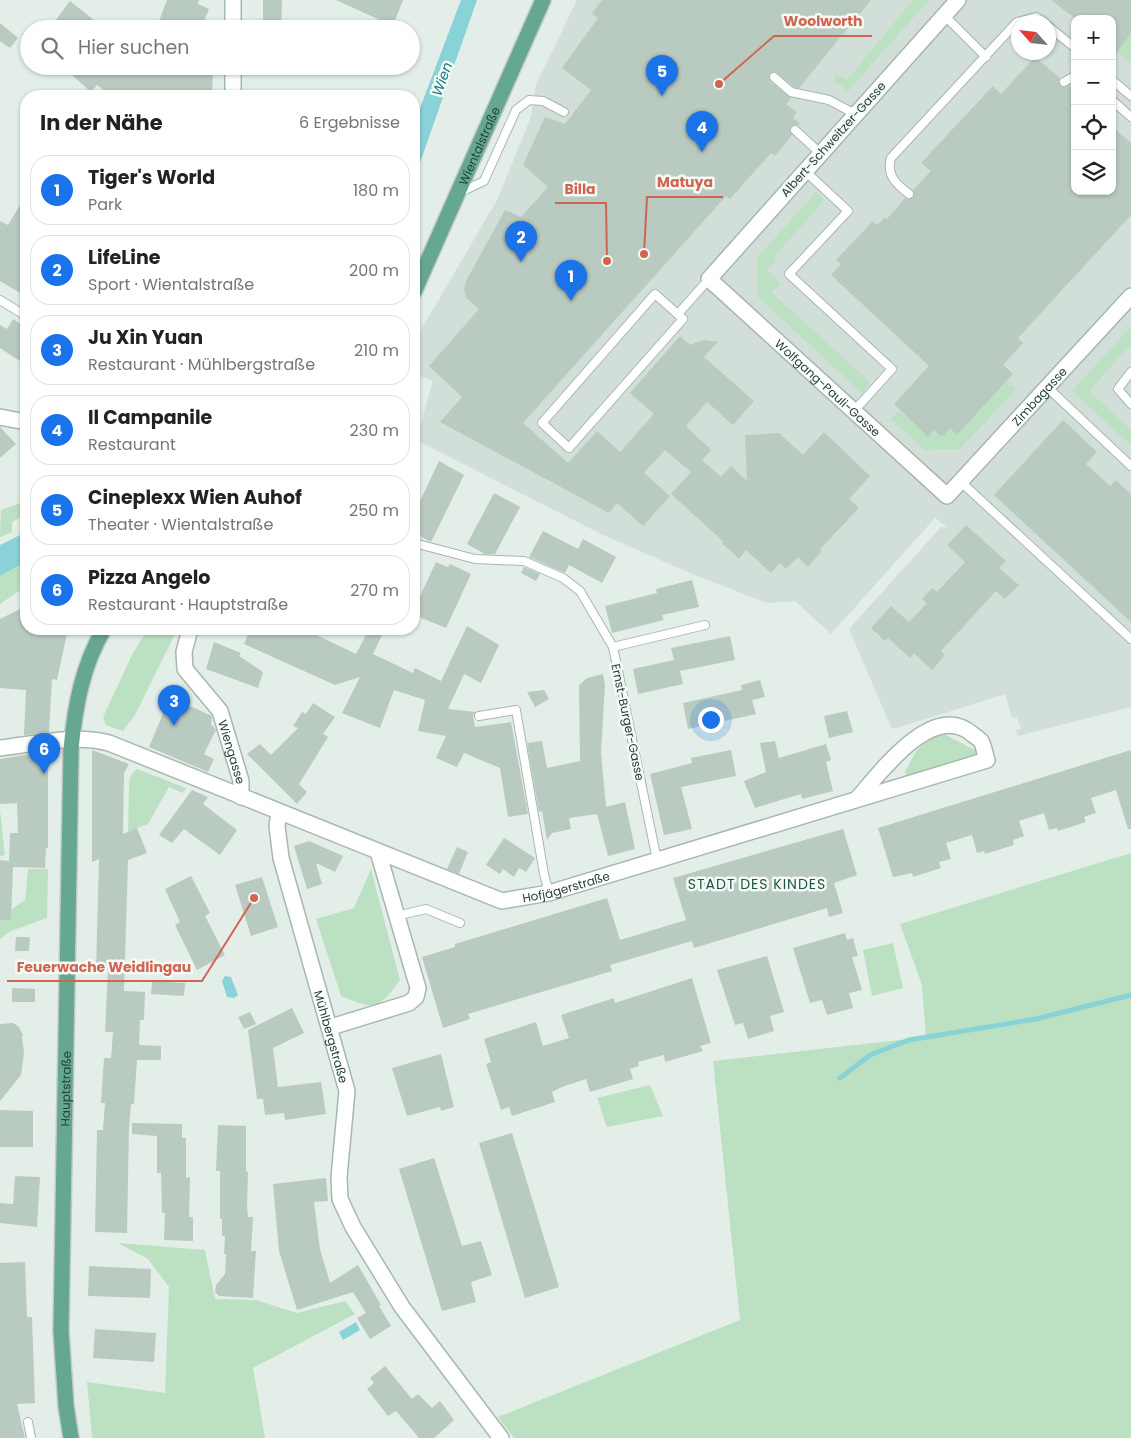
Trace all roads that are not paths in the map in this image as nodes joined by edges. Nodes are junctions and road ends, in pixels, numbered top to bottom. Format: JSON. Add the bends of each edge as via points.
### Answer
{"nodes":[{"id":1,"x":233,"y":0,"type":"edge"},
{"id":2,"x":543,"y":0,"type":"edge"},
{"id":3,"x":958,"y":0,"type":"edge"},
{"id":4,"x":945,"y":16,"type":"junction"},
{"id":5,"x":233,"y":20,"type":"edge"},
{"id":6,"x":1011,"y":29,"type":"edge"},
{"id":7,"x":1056,"y":33,"type":"edge"},
{"id":8,"x":1071,"y":45,"type":"edge"},
{"id":9,"x":986,"y":57,"type":"junction"},
{"id":10,"x":233,"y":75,"type":"edge"},
{"id":11,"x":774,"y":78,"type":"dead end"},
{"id":12,"x":1071,"y":78,"type":"edge"},
{"id":13,"x":1064,"y":82,"type":"dead end"},
{"id":14,"x":1116,"y":83,"type":"edge"},
{"id":15,"x":233,"y":90,"type":"edge"},
{"id":16,"x":1131,"y":96,"type":"edge"},
{"id":17,"x":1116,"y":104,"type":"edge"},
{"id":18,"x":564,"y":112,"type":"dead end"},
{"id":19,"x":855,"y":114,"type":"junction"},
{"id":20,"x":1131,"y":117,"type":"edge"},
{"id":21,"x":795,"y":130,"type":"dead end"},
{"id":22,"x":820,"y":153,"type":"junction"},
{"id":23,"x":804,"y":171,"type":"junction"},
{"id":24,"x":457,"y":194,"type":"junction"},
{"id":25,"x":910,"y":194,"type":"dead end"},
{"id":26,"x":420,"y":278,"type":"edge"},
{"id":27,"x":709,"y":279,"type":"junction"},
{"id":28,"x":1131,"y":296,"type":"edge"},
{"id":29,"x":0,"y":300,"type":"edge"},
{"id":30,"x":20,"y":312,"type":"edge"},
{"id":31,"x":678,"y":314,"type":"junction"},
{"id":32,"x":1131,"y":372,"type":"edge"},
{"id":33,"x":1047,"y":387,"type":"junction"},
{"id":34,"x":1131,"y":404,"type":"edge"},
{"id":35,"x":854,"y":411,"type":"junction"},
{"id":36,"x":0,"y":417,"type":"edge"},
{"id":37,"x":20,"y":421,"type":"edge"},
{"id":38,"x":1131,"y":466,"type":"edge"},
{"id":39,"x":960,"y":482,"type":"junction"},
{"id":40,"x":947,"y":496,"type":"joint"},
{"id":41,"x":420,"y":545,"type":"edge"},
{"id":42,"x":705,"y":625,"type":"dead end"},
{"id":43,"x":102,"y":635,"type":"edge"},
{"id":44,"x":188,"y":635,"type":"edge"},
{"id":45,"x":1131,"y":639,"type":"edge"},
{"id":46,"x":613,"y":647,"type":"junction"},
{"id":47,"x":479,"y":716,"type":"dead end"},
{"id":48,"x":72,"y":740,"type":"junction"},
{"id":49,"x":0,"y":748,"type":"edge"},
{"id":50,"x":241,"y":797,"type":"junction"},
{"id":51,"x":857,"y":799,"type":"junction"},
{"id":52,"x":280,"y":813,"type":"junction"},
{"id":53,"x":378,"y":852,"type":"junction"},
{"id":54,"x":657,"y":860,"type":"junction"},
{"id":55,"x":550,"y":893,"type":"junction"},
{"id":56,"x":396,"y":916,"type":"junction"},
{"id":57,"x":460,"y":923,"type":"dead end"},
{"id":58,"x":330,"y":1027,"type":"junction"},
{"id":59,"x":28,"y":1422,"type":"dead end"},
{"id":60,"x":31,"y":1438,"type":"edge"},
{"id":61,"x":71,"y":1438,"type":"edge"},
{"id":62,"x":501,"y":1438,"type":"edge"}],
"edges":[{"from":1,"to":5,"type":"street"},
{"from":2,"to":24,"type":"main road","name":"Wientalstraße"},
{"from":3,"to":4,"type":"street","name":"Albert-Schweitzer-Gasse"},
{"from":4,"to":9,"type":"lane"},
{"from":4,"to":19,"type":"street","name":"Albert-Schweitzer-Gasse"},
{"from":6,"to":9,"type":"lane"},
{"from":7,"to":8,"type":"lane"},
{"from":9,"to":25,"type":"lane","via":[[891,158],[890,176]]},
{"from":10,"to":15,"type":"street"},
{"from":11,"to":19,"type":"lane","via":[[791,92],[829,100]]},
{"from":12,"to":13,"type":"lane"},
{"from":14,"to":16,"type":"lane"},
{"from":17,"to":20,"type":"lane"},
{"from":18,"to":24,"type":"lane","via":[[543,101],[529,100],[516,110],[484,181]]},
{"from":19,"to":22,"type":"street","name":"Albert-Schweitzer-Gasse"},
{"from":21,"to":22,"type":"lane"},
{"from":22,"to":23,"type":"street","name":"Albert-Schweitzer-Gasse"},
{"from":23,"to":27,"type":"street","name":"Albert-Schweitzer-Gasse"},
{"from":23,"to":35,"type":"lane","via":[[848,211],[789,274],[892,369]]},
{"from":24,"to":26,"type":"main road","name":"Wientalstraße"},
{"from":27,"to":31,"type":"lane"},
{"from":27,"to":35,"type":"street","name":"Wolfgang-Pauli-Gasse"},
{"from":28,"to":33,"type":"street","name":"Zimbagasse"},
{"from":29,"to":30,"type":"lane"},
{"from":31,"to":31,"type":"lane","via":[[683,319],[570,448],[542,423],[656,294]]},
{"from":32,"to":34,"type":"lane","via":[[1118,389]]},
{"from":33,"to":38,"type":"lane"},
{"from":33,"to":39,"type":"street","name":"Zimbagasse"},
{"from":35,"to":40,"type":"street","name":"Wolfgang-Pauli-Gasse"},
{"from":36,"to":37,"type":"street"},
{"from":39,"to":40,"type":"street","name":"Zimbagasse"},
{"from":39,"to":45,"type":"lane"},
{"from":41,"to":46,"type":"lane","via":[[475,559],[524,561],[563,578],[580,592]]},
{"from":42,"to":46,"type":"lane","name":"Ernst-Burger-Gasse"},
{"from":43,"to":48,"type":"main road","name":"Hauptstraße","via":[[81,685],[73,715]]},
{"from":44,"to":50,"type":"street","name":"Wiengasse","via":[[184,652],[185,669],[220,711],[241,781]]},
{"from":46,"to":54,"type":"lane","name":"Ernst-Burger-Gasse"},
{"from":47,"to":55,"type":"lane","via":[[516,710]]},
{"from":48,"to":49,"type":"street"},
{"from":48,"to":50,"type":"street","via":[[109,743]]},
{"from":48,"to":61,"type":"main road","name":"Hauptstraße","via":[[61,1332]]},
{"from":50,"to":52,"type":"street"},
{"from":51,"to":51,"type":"street","name":"Hofjägerstraße","via":[[987,760],[981,742],[963,726],[944,724],[899,752]]},
{"from":51,"to":54,"type":"street","name":"Hofjägerstraße"},
{"from":52,"to":53,"type":"street","name":"Hofjägerstraße"},
{"from":52,"to":58,"type":"street","name":"Mühlbergstraße","via":[[277,826],[281,858]]},
{"from":53,"to":55,"type":"street","name":"Hofjägerstraße","via":[[502,901]]},
{"from":53,"to":56,"type":"street"},
{"from":54,"to":55,"type":"street","name":"Hofjägerstraße"},
{"from":56,"to":57,"type":"lane","via":[[426,909]]},
{"from":56,"to":58,"type":"street","via":[[418,988],[416,997],[409,1003]]},
{"from":58,"to":62,"type":"street","name":"Mühlbergstraße","via":[[348,1091],[339,1177],[340,1199],[402,1307]]},
{"from":59,"to":60,"type":"lane"}]}
